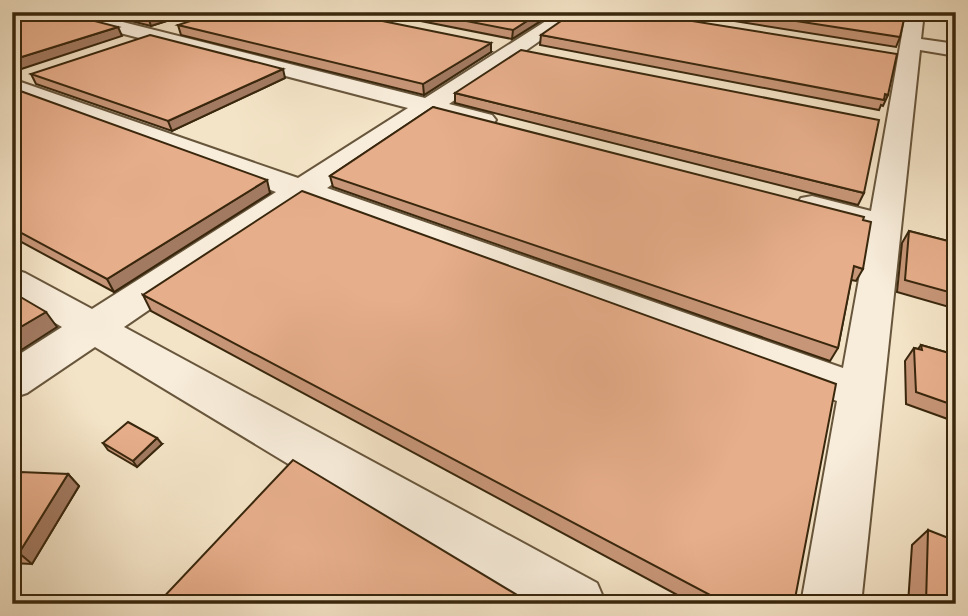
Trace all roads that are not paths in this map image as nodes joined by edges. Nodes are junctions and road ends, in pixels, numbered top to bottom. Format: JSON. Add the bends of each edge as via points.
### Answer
{"nodes":[{"id":1,"x":61,"y":12,"type":"edge"},
{"id":2,"x":572,"y":12,"type":"edge"},
{"id":3,"x":688,"y":18,"type":"edge"},
{"id":4,"x":187,"y":24,"type":"edge"},
{"id":5,"x":716,"y":27,"type":"edge"},
{"id":6,"x":907,"y":34,"type":"edge"},
{"id":7,"x":152,"y":36,"type":"junction"},
{"id":8,"x":114,"y":48,"type":"edge"},
{"id":9,"x":956,"y":50,"type":"edge"},
{"id":10,"x":21,"y":81,"type":"edge"},
{"id":11,"x":429,"y":107,"type":"junction"},
{"id":12,"x":509,"y":127,"type":"edge"},
{"id":13,"x":302,"y":190,"type":"junction"},
{"id":14,"x":791,"y":200,"type":"edge"},
{"id":15,"x":885,"y":224,"type":"junction"},
{"id":16,"x":12,"y":281,"type":"edge"},
{"id":17,"x":93,"y":328,"type":"junction"},
{"id":18,"x":12,"y":381,"type":"edge"},
{"id":19,"x":861,"y":392,"type":"junction"},
{"id":20,"x":576,"y":604,"type":"edge"},
{"id":21,"x":831,"y":604,"type":"edge"}],
"edges":[{"from":1,"to":7,"type":"street"},
{"from":2,"to":11,"type":"street"},
{"from":3,"to":5,"type":"street"},
{"from":4,"to":7,"type":"street"},
{"from":6,"to":9,"type":"street"},
{"from":6,"to":15,"type":"street","via":[[885,122]]},
{"from":7,"to":8,"type":"street"},
{"from":7,"to":11,"type":"street"},
{"from":10,"to":13,"type":"street"},
{"from":11,"to":12,"type":"street"},
{"from":11,"to":13,"type":"street"},
{"from":13,"to":17,"type":"street"},
{"from":13,"to":19,"type":"street"},
{"from":14,"to":15,"type":"street"},
{"from":15,"to":19,"type":"street"},
{"from":16,"to":17,"type":"street"},
{"from":17,"to":18,"type":"street"},
{"from":17,"to":20,"type":"street"},
{"from":19,"to":21,"type":"street"}]}
